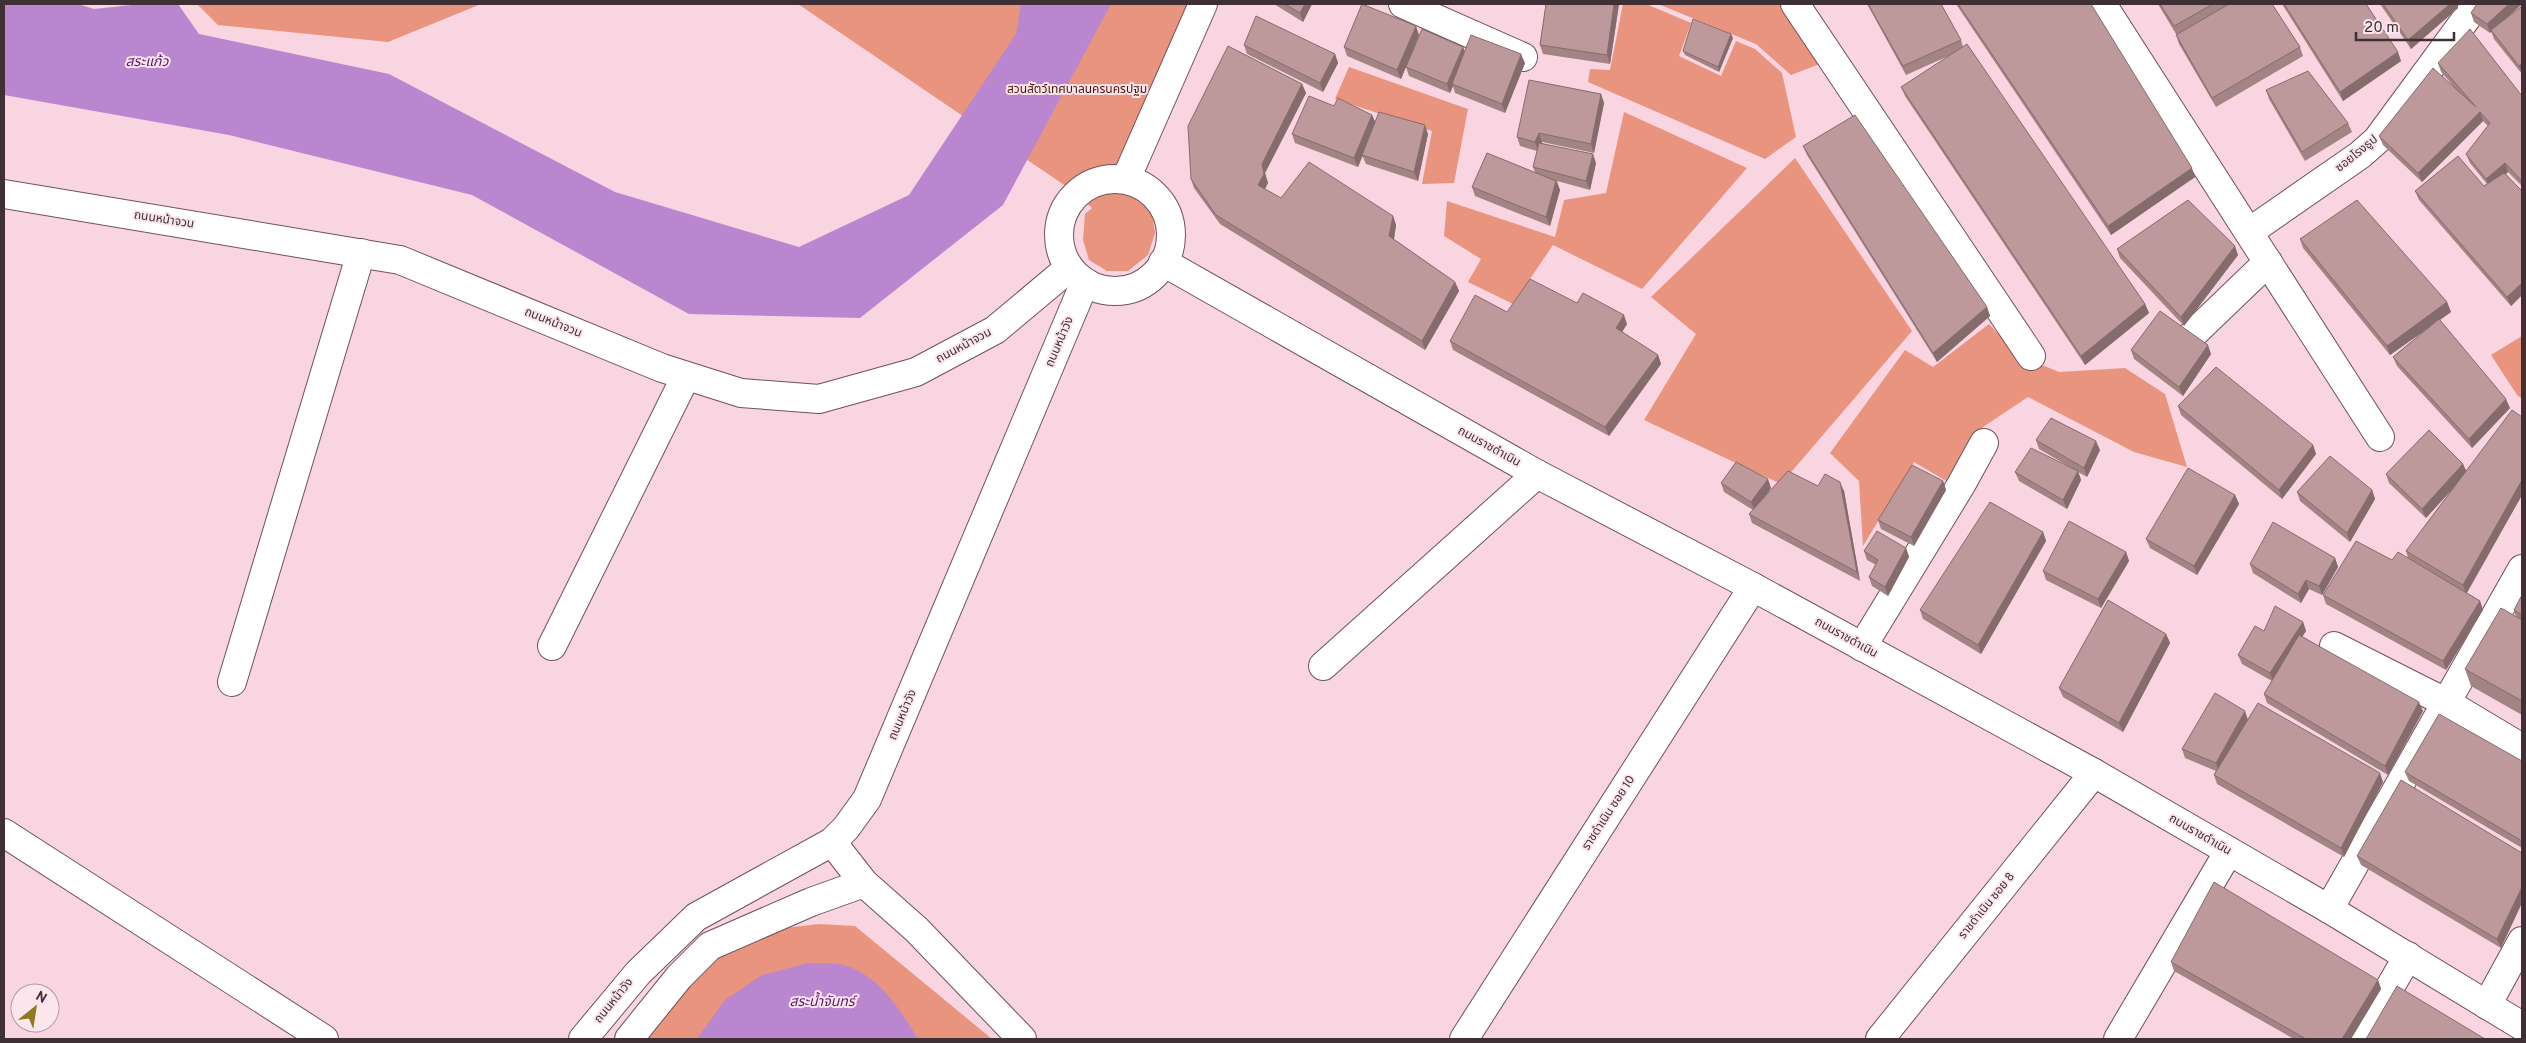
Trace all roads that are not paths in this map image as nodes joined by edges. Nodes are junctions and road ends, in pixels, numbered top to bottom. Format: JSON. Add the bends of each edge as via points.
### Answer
{"nodes":[{"id":1,"x":1203,"y":4,"type":"edge"},
{"id":2,"x":1403,"y":4,"type":"edge"},
{"id":3,"x":1795,"y":4,"type":"edge"},
{"id":4,"x":2102,"y":4,"type":"edge"},
{"id":5,"x":2477,"y":4,"type":"edge"},
{"id":6,"x":1523,"y":57,"type":"dead end"},
{"id":7,"x":1126,"y":179,"type":"junction"},
{"id":8,"x":4,"y":194,"type":"edge"},
{"id":9,"x":2249,"y":232,"type":"junction"},
{"id":10,"x":362,"y":253,"type":"junction"},
{"id":11,"x":1163,"y":262,"type":"junction"},
{"id":12,"x":2268,"y":262,"type":"junction"},
{"id":13,"x":1077,"y":275,"type":"junction"},
{"id":14,"x":2192,"y":335,"type":"edge"},
{"id":15,"x":2031,"y":356,"type":"dead end"},
{"id":16,"x":686,"y":376,"type":"junction"},
{"id":17,"x":2380,"y":437,"type":"dead end"},
{"id":18,"x":1984,"y":443,"type":"dead end"},
{"id":19,"x":1537,"y":474,"type":"junction"},
{"id":20,"x":2522,"y":568,"type":"edge"},
{"id":21,"x":1753,"y":587,"type":"junction"},
{"id":22,"x":552,"y":646,"type":"dead end"},
{"id":23,"x":2334,"y":646,"type":"dead end"},
{"id":24,"x":1862,"y":647,"type":"junction"},
{"id":25,"x":1323,"y":666,"type":"dead end"},
{"id":26,"x":232,"y":682,"type":"dead end"},
{"id":27,"x":2447,"y":702,"type":"junction"},
{"id":28,"x":2522,"y":748,"type":"edge"},
{"id":29,"x":2094,"y":773,"type":"junction"},
{"id":30,"x":4,"y":834,"type":"edge"},
{"id":31,"x":832,"y":842,"type":"junction"},
{"id":32,"x":2229,"y":851,"type":"junction"},
{"id":33,"x":864,"y":883,"type":"junction"},
{"id":34,"x":2329,"y":909,"type":"junction"},
{"id":35,"x":2522,"y":940,"type":"edge"},
{"id":36,"x":2408,"y":956,"type":"junction"},
{"id":37,"x":2487,"y":1004,"type":"junction"},
{"id":38,"x":2522,"y":1026,"type":"edge"},
{"id":39,"x":324,"y":1039,"type":"edge"},
{"id":40,"x":583,"y":1039,"type":"edge"},
{"id":41,"x":629,"y":1039,"type":"edge"},
{"id":42,"x":1022,"y":1039,"type":"edge"},
{"id":43,"x":1464,"y":1039,"type":"edge"},
{"id":44,"x":1880,"y":1039,"type":"edge"},
{"id":45,"x":2118,"y":1039,"type":"edge"},
{"id":46,"x":2360,"y":1039,"type":"edge"}],
"edges":[{"from":1,"to":7,"type":"street"},
{"from":2,"to":6,"type":"street"},
{"from":3,"to":15,"type":"street"},
{"from":4,"to":9,"type":"street"},
{"from":5,"to":9,"type":"street","name":"ซอยโรงธูป","via":[[2377,140]]},
{"from":7,"to":11,"type":"street","via":[[1156,197],[1166,211],[1171,228],[1170,246]]},
{"from":7,"to":13,"type":"street","via":[[1095,182],[1070,201],[1058,234],[1061,251]]},
{"from":8,"to":10,"type":"street","name":"ถนนหน้าจวน"},
{"from":9,"to":12,"type":"street"},
{"from":10,"to":16,"type":"street","name":"ถนนหน้าจวน","via":[[400,260]]},
{"from":10,"to":26,"type":"street"},
{"from":11,"to":13,"type":"street","via":[[1138,286],[1120,290],[1102,289]]},
{"from":11,"to":19,"type":"street","name":"ถนนราชดำเนิน"},
{"from":12,"to":14,"type":"street"},
{"from":12,"to":17,"type":"street"},
{"from":13,"to":16,"type":"street","name":"ถนนหน้าจวน","via":[[995,330],[907,374],[819,399],[741,394]]},
{"from":13,"to":31,"type":"street","name":"ถนนหน้าวัง","via":[[867,799]]},
{"from":16,"to":22,"type":"street"},
{"from":18,"to":24,"type":"street"},
{"from":19,"to":21,"type":"street","name":"ถนนราชดำเนิน"},
{"from":19,"to":25,"type":"street"},
{"from":20,"to":27,"type":"street"},
{"from":21,"to":24,"type":"street","name":"ถนนราชดำเนิน"},
{"from":21,"to":43,"type":"street","name":"ราชดำเนิน ซอย 10"},
{"from":23,"to":27,"type":"street"},
{"from":24,"to":29,"type":"street","name":"ถนนราชดำเนิน"},
{"from":27,"to":28,"type":"street"},
{"from":27,"to":34,"type":"street"},
{"from":29,"to":32,"type":"street","name":"ถนนราชดำเนิน"},
{"from":29,"to":44,"type":"street","name":"ราชดำเนิน ซอย 8"},
{"from":30,"to":39,"type":"street"},
{"from":31,"to":33,"type":"street"},
{"from":31,"to":40,"type":"street","name":"ถนนหน้าวัง","via":[[696,917],[638,973]]},
{"from":32,"to":34,"type":"street","name":"ถนนราชดำเนิน"},
{"from":32,"to":45,"type":"street"},
{"from":33,"to":41,"type":"street","via":[[710,946],[679,977]]},
{"from":33,"to":42,"type":"street","via":[[917,930]]},
{"from":34,"to":36,"type":"street","name":"ถนนราชดำเนิน"},
{"from":35,"to":37,"type":"street"},
{"from":36,"to":37,"type":"street","name":"ถนนราชดำเนิน"},
{"from":36,"to":46,"type":"street"},
{"from":37,"to":38,"type":"street","name":"ถนนราชดำเนิน"}]}
